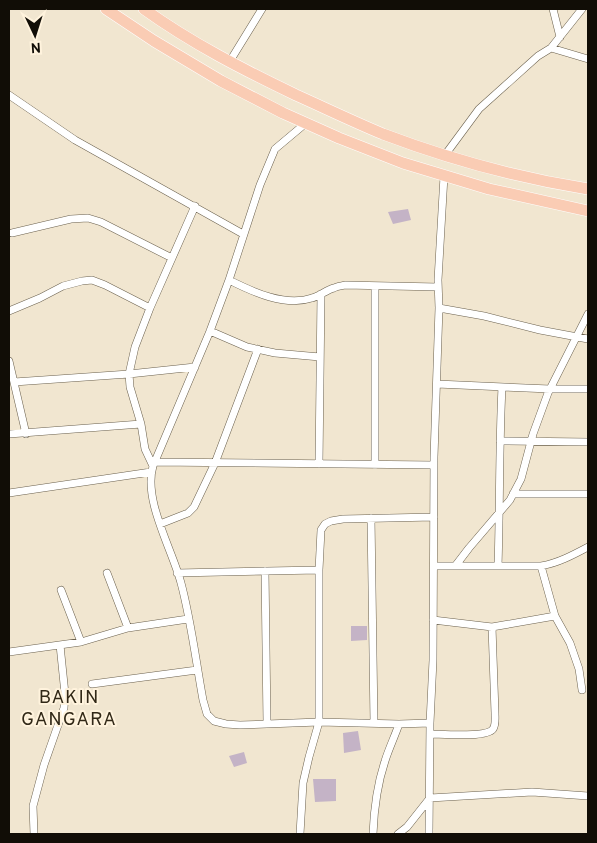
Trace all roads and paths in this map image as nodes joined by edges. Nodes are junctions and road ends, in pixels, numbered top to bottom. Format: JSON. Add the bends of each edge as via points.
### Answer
{"nodes":[{"id":1,"x":106,"y":9,"type":"edge"},
{"id":2,"x":144,"y":9,"type":"edge"},
{"id":3,"x":262,"y":9,"type":"edge"},
{"id":4,"x":553,"y":9,"type":"edge"},
{"id":5,"x":582,"y":9,"type":"edge"},
{"id":6,"x":560,"y":37,"type":"junction"},
{"id":7,"x":551,"y":48,"type":"junction"},
{"id":8,"x":588,"y":59,"type":"edge"},
{"id":9,"x":230,"y":61,"type":"junction"},
{"id":10,"x":9,"y":95,"type":"edge"},
{"id":11,"x":306,"y":123,"type":"junction"},
{"id":12,"x":445,"y":155,"type":"junction"},
{"id":13,"x":444,"y":176,"type":"junction"},
{"id":14,"x":588,"y":189,"type":"edge"},
{"id":15,"x":195,"y":206,"type":"junction"},
{"id":16,"x":588,"y":211,"type":"edge"},
{"id":17,"x":12,"y":233,"type":"dead end"},
{"id":18,"x":243,"y":234,"type":"junction"},
{"id":19,"x":172,"y":258,"type":"junction"},
{"id":20,"x":229,"y":280,"type":"junction"},
{"id":21,"x":375,"y":287,"type":"junction"},
{"id":22,"x":438,"y":288,"type":"junction"},
{"id":23,"x":320,"y":294,"type":"junction"},
{"id":24,"x":150,"y":308,"type":"junction"},
{"id":25,"x":439,"y":308,"type":"junction"},
{"id":26,"x":9,"y":311,"type":"edge"},
{"id":27,"x":588,"y":314,"type":"edge"},
{"id":28,"x":210,"y":331,"type":"junction"},
{"id":29,"x":576,"y":337,"type":"junction"},
{"id":30,"x":588,"y":339,"type":"edge"},
{"id":31,"x":258,"y":349,"type":"junction"},
{"id":32,"x":320,"y":357,"type":"junction"},
{"id":33,"x":9,"y":361,"type":"edge"},
{"id":34,"x":195,"y":367,"type":"junction"},
{"id":35,"x":129,"y":374,"type":"junction"},
{"id":36,"x":14,"y":382,"type":"junction"},
{"id":37,"x":437,"y":384,"type":"junction"},
{"id":38,"x":502,"y":387,"type":"junction"},
{"id":39,"x":550,"y":389,"type":"junction"},
{"id":40,"x":588,"y":389,"type":"edge"},
{"id":41,"x":141,"y":424,"type":"junction"},
{"id":42,"x":9,"y":434,"type":"edge"},
{"id":43,"x":26,"y":434,"type":"junction"},
{"id":44,"x":500,"y":441,"type":"junction"},
{"id":45,"x":531,"y":441,"type":"junction"},
{"id":46,"x":588,"y":442,"type":"edge"},
{"id":47,"x":215,"y":463,"type":"junction"},
{"id":48,"x":319,"y":464,"type":"junction"},
{"id":49,"x":374,"y":465,"type":"junction"},
{"id":50,"x":434,"y":465,"type":"junction"},
{"id":51,"x":153,"y":467,"type":"junction"},
{"id":52,"x":9,"y":493,"type":"edge"},
{"id":53,"x":513,"y":494,"type":"junction"},
{"id":54,"x":588,"y":494,"type":"edge"},
{"id":55,"x":500,"y":512,"type":"junction"},
{"id":56,"x":434,"y":517,"type":"junction"},
{"id":57,"x":372,"y":518,"type":"junction"},
{"id":58,"x":160,"y":524,"type":"junction"},
{"id":59,"x":588,"y":547,"type":"edge"},
{"id":60,"x":456,"y":565,"type":"junction"},
{"id":61,"x":434,"y":566,"type":"junction"},
{"id":62,"x":498,"y":566,"type":"junction"},
{"id":63,"x":541,"y":566,"type":"junction"},
{"id":64,"x":319,"y":570,"type":"junction"},
{"id":65,"x":265,"y":571,"type":"junction"},
{"id":66,"x":107,"y":573,"type":"dead end"},
{"id":67,"x":177,"y":573,"type":"junction"},
{"id":68,"x":62,"y":590,"type":"dead end"},
{"id":69,"x":555,"y":616,"type":"junction"},
{"id":70,"x":188,"y":619,"type":"junction"},
{"id":71,"x":433,"y":620,"type":"junction"},
{"id":72,"x":492,"y":627,"type":"junction"},
{"id":73,"x":128,"y":628,"type":"junction"},
{"id":74,"x":81,"y":642,"type":"junction"},
{"id":75,"x":60,"y":644,"type":"junction"},
{"id":76,"x":9,"y":652,"type":"edge"},
{"id":77,"x":197,"y":670,"type":"junction"},
{"id":78,"x":92,"y":684,"type":"dead end"},
{"id":79,"x":582,"y":690,"type":"dead end"},
{"id":80,"x":319,"y":722,"type":"junction"},
{"id":81,"x":267,"y":723,"type":"junction"},
{"id":82,"x":374,"y":723,"type":"junction"},
{"id":83,"x":430,"y":723,"type":"junction"},
{"id":84,"x":399,"y":724,"type":"junction"},
{"id":85,"x":430,"y":734,"type":"junction"},
{"id":86,"x":588,"y":796,"type":"edge"},
{"id":87,"x":430,"y":798,"type":"junction"},
{"id":88,"x":34,"y":834,"type":"edge"},
{"id":89,"x":300,"y":834,"type":"edge"},
{"id":90,"x":373,"y":834,"type":"edge"},
{"id":91,"x":398,"y":834,"type":"edge"},
{"id":92,"x":429,"y":834,"type":"edge"}],
"edges":[{"from":1,"to":11,"type":"main road","via":[[221,81]]},
{"from":2,"to":9,"type":"main road"},
{"from":3,"to":9,"type":"street"},
{"from":4,"to":6,"type":"street"},
{"from":5,"to":6,"type":"street"},
{"from":6,"to":7,"type":"street"},
{"from":7,"to":8,"type":"street"},
{"from":7,"to":12,"type":"street","via":[[479,109]]},
{"from":9,"to":12,"type":"main road","via":[[383,134]]},
{"from":10,"to":15,"type":"street","via":[[75,140]]},
{"from":11,"to":13,"type":"main road","via":[[403,163]]},
{"from":11,"to":18,"type":"street","via":[[275,149]]},
{"from":12,"to":14,"type":"main road"},
{"from":13,"to":16,"type":"main road","via":[[489,190]]},
{"from":13,"to":22,"type":"street"},
{"from":15,"to":18,"type":"street"},
{"from":15,"to":19,"type":"street"},
{"from":17,"to":19,"type":"street","via":[[88,218]]},
{"from":18,"to":20,"type":"street"},
{"from":19,"to":24,"type":"street"},
{"from":20,"to":23,"type":"street","via":[[268,297],[285,300],[314,298]]},
{"from":20,"to":28,"type":"street"},
{"from":21,"to":22,"type":"street"},
{"from":21,"to":23,"type":"street","via":[[345,285]]},
{"from":21,"to":49,"type":"street"},
{"from":22,"to":25,"type":"street"},
{"from":23,"to":32,"type":"street"},
{"from":24,"to":26,"type":"street","via":[[105,285],[82,280]]},
{"from":24,"to":35,"type":"street"},
{"from":25,"to":29,"type":"street"},
{"from":25,"to":37,"type":"street"},
{"from":27,"to":29,"type":"street"},
{"from":28,"to":31,"type":"street"},
{"from":28,"to":34,"type":"street"},
{"from":29,"to":30,"type":"street"},
{"from":29,"to":39,"type":"street"},
{"from":31,"to":32,"type":"street"},
{"from":31,"to":47,"type":"street"},
{"from":32,"to":48,"type":"street"},
{"from":33,"to":36,"type":"street"},
{"from":34,"to":35,"type":"street"},
{"from":34,"to":51,"type":"street"},
{"from":35,"to":36,"type":"street"},
{"from":35,"to":41,"type":"street"},
{"from":36,"to":43,"type":"street"},
{"from":37,"to":38,"type":"street"},
{"from":37,"to":50,"type":"street"},
{"from":38,"to":39,"type":"street"},
{"from":38,"to":44,"type":"street"},
{"from":39,"to":40,"type":"street"},
{"from":39,"to":45,"type":"street"},
{"from":41,"to":43,"type":"street"},
{"from":41,"to":51,"type":"street","via":[[145,448]]},
{"from":42,"to":43,"type":"street"},
{"from":44,"to":45,"type":"street"},
{"from":44,"to":55,"type":"street"},
{"from":45,"to":46,"type":"street"},
{"from":45,"to":53,"type":"street","via":[[521,479]]},
{"from":47,"to":48,"type":"street"},
{"from":47,"to":51,"type":"street"},
{"from":47,"to":58,"type":"street","via":[[194,507],[188,513]]},
{"from":48,"to":49,"type":"street"},
{"from":49,"to":50,"type":"street"},
{"from":50,"to":56,"type":"street"},
{"from":51,"to":52,"type":"street"},
{"from":51,"to":58,"type":"street","via":[[150,485]]},
{"from":53,"to":54,"type":"street"},
{"from":53,"to":55,"type":"street"},
{"from":55,"to":60,"type":"street"},
{"from":55,"to":62,"type":"street"},
{"from":56,"to":57,"type":"street"},
{"from":56,"to":61,"type":"street"},
{"from":57,"to":64,"type":"street","via":[[343,519],[325,524],[321,530]]},
{"from":57,"to":82,"type":"street"},
{"from":58,"to":67,"type":"street"},
{"from":59,"to":63,"type":"street"},
{"from":60,"to":61,"type":"street"},
{"from":60,"to":62,"type":"street"},
{"from":61,"to":71,"type":"street"},
{"from":62,"to":63,"type":"street"},
{"from":63,"to":69,"type":"street"},
{"from":64,"to":65,"type":"street"},
{"from":64,"to":80,"type":"street"},
{"from":65,"to":67,"type":"street"},
{"from":65,"to":81,"type":"street"},
{"from":66,"to":73,"type":"street"},
{"from":67,"to":70,"type":"street"},
{"from":68,"to":74,"type":"street"},
{"from":69,"to":72,"type":"street"},
{"from":69,"to":79,"type":"street","via":[[570,643]]},
{"from":70,"to":73,"type":"street"},
{"from":70,"to":77,"type":"street"},
{"from":71,"to":72,"type":"street"},
{"from":71,"to":83,"type":"street"},
{"from":72,"to":85,"type":"street","via":[[495,726],[482,734]]},
{"from":73,"to":74,"type":"street"},
{"from":74,"to":75,"type":"street"},
{"from":75,"to":76,"type":"street"},
{"from":75,"to":88,"type":"street","via":[[64,708],[33,806]]},
{"from":77,"to":78,"type":"street"},
{"from":77,"to":81,"type":"street","via":[[207,714],[214,721],[240,725]]},
{"from":80,"to":81,"type":"street"},
{"from":80,"to":82,"type":"street"},
{"from":80,"to":89,"type":"street","via":[[303,783]]},
{"from":82,"to":84,"type":"street"},
{"from":83,"to":84,"type":"street"},
{"from":83,"to":85,"type":"street"},
{"from":84,"to":90,"type":"street","via":[[378,786]]},
{"from":85,"to":87,"type":"street"},
{"from":86,"to":87,"type":"street","via":[[532,792]]},
{"from":87,"to":91,"type":"street"},
{"from":87,"to":92,"type":"street"}]}
